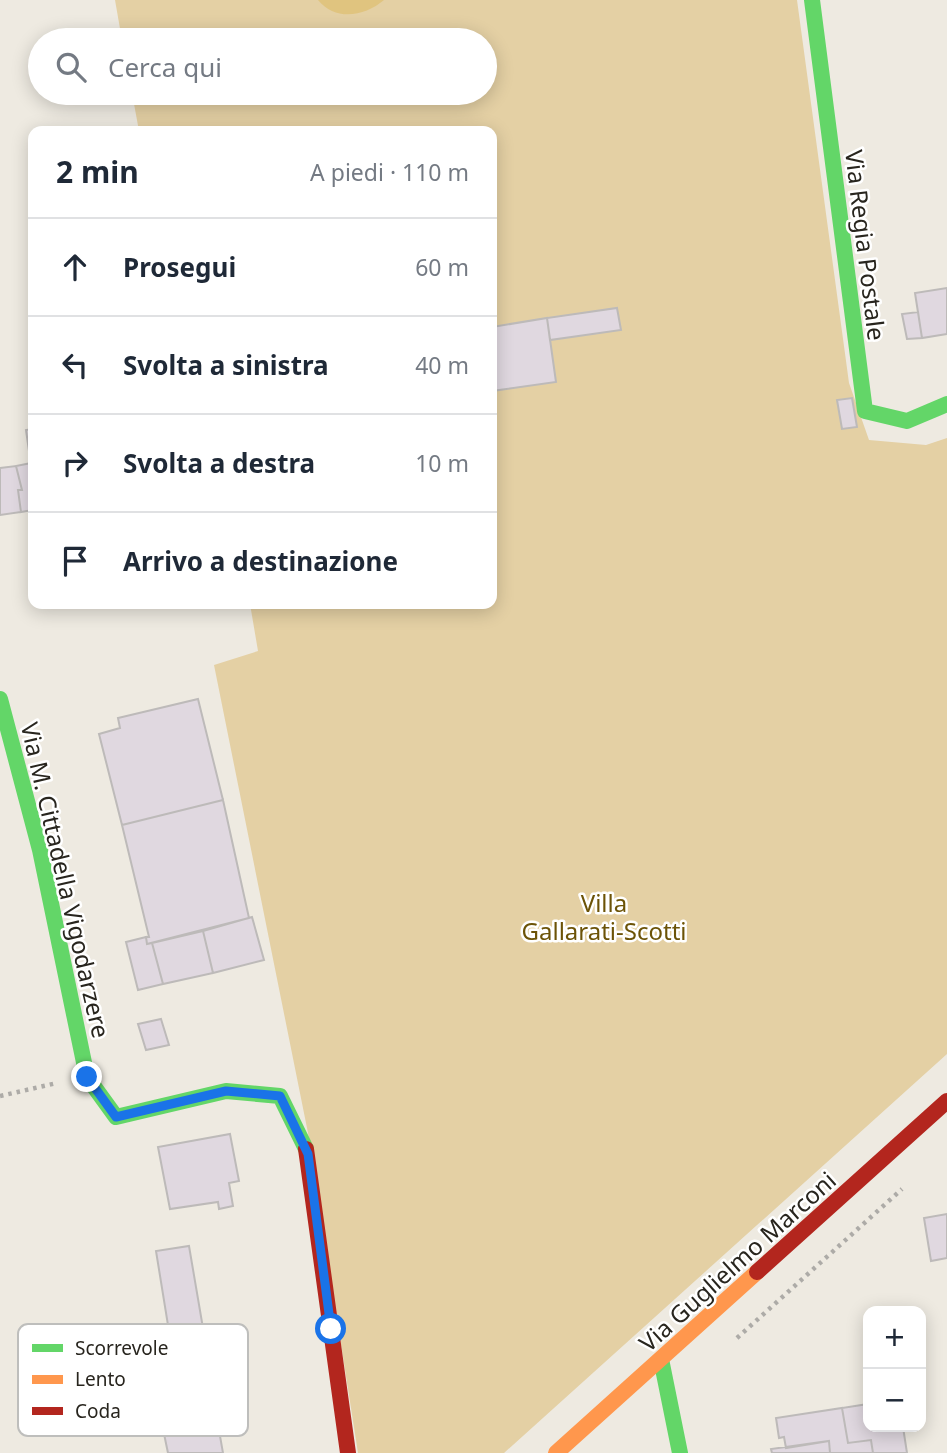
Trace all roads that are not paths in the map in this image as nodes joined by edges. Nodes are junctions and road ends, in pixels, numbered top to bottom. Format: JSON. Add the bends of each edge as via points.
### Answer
{"nodes":[{"id":1,"x":812,"y":0,"type":"edge"},
{"id":2,"x":947,"y":404,"type":"edge"},
{"id":3,"x":0,"y":699,"type":"edge"},
{"id":4,"x":947,"y":1101,"type":"edge"},
{"id":5,"x":661,"y":1359,"type":"junction"},
{"id":6,"x":348,"y":1453,"type":"edge"},
{"id":7,"x":556,"y":1453,"type":"edge"},
{"id":8,"x":680,"y":1453,"type":"edge"}],
"edges":[{"from":1,"to":2,"type":"street","name":"Via Regia Postale","via":[[865,411],[907,421]]},
{"from":3,"to":6,"type":"street","name":"Via M. Cittadella Vigodarzere","via":[[40,850],[87,1077],[116,1117],[226,1091],[280,1096],[308,1154]]},
{"from":4,"to":5,"type":"street","name":"Via Guglielmo Marconi"},
{"from":5,"to":7,"type":"street","name":"Via Guglielmo Marconi"},
{"from":5,"to":8,"type":"street"}]}
